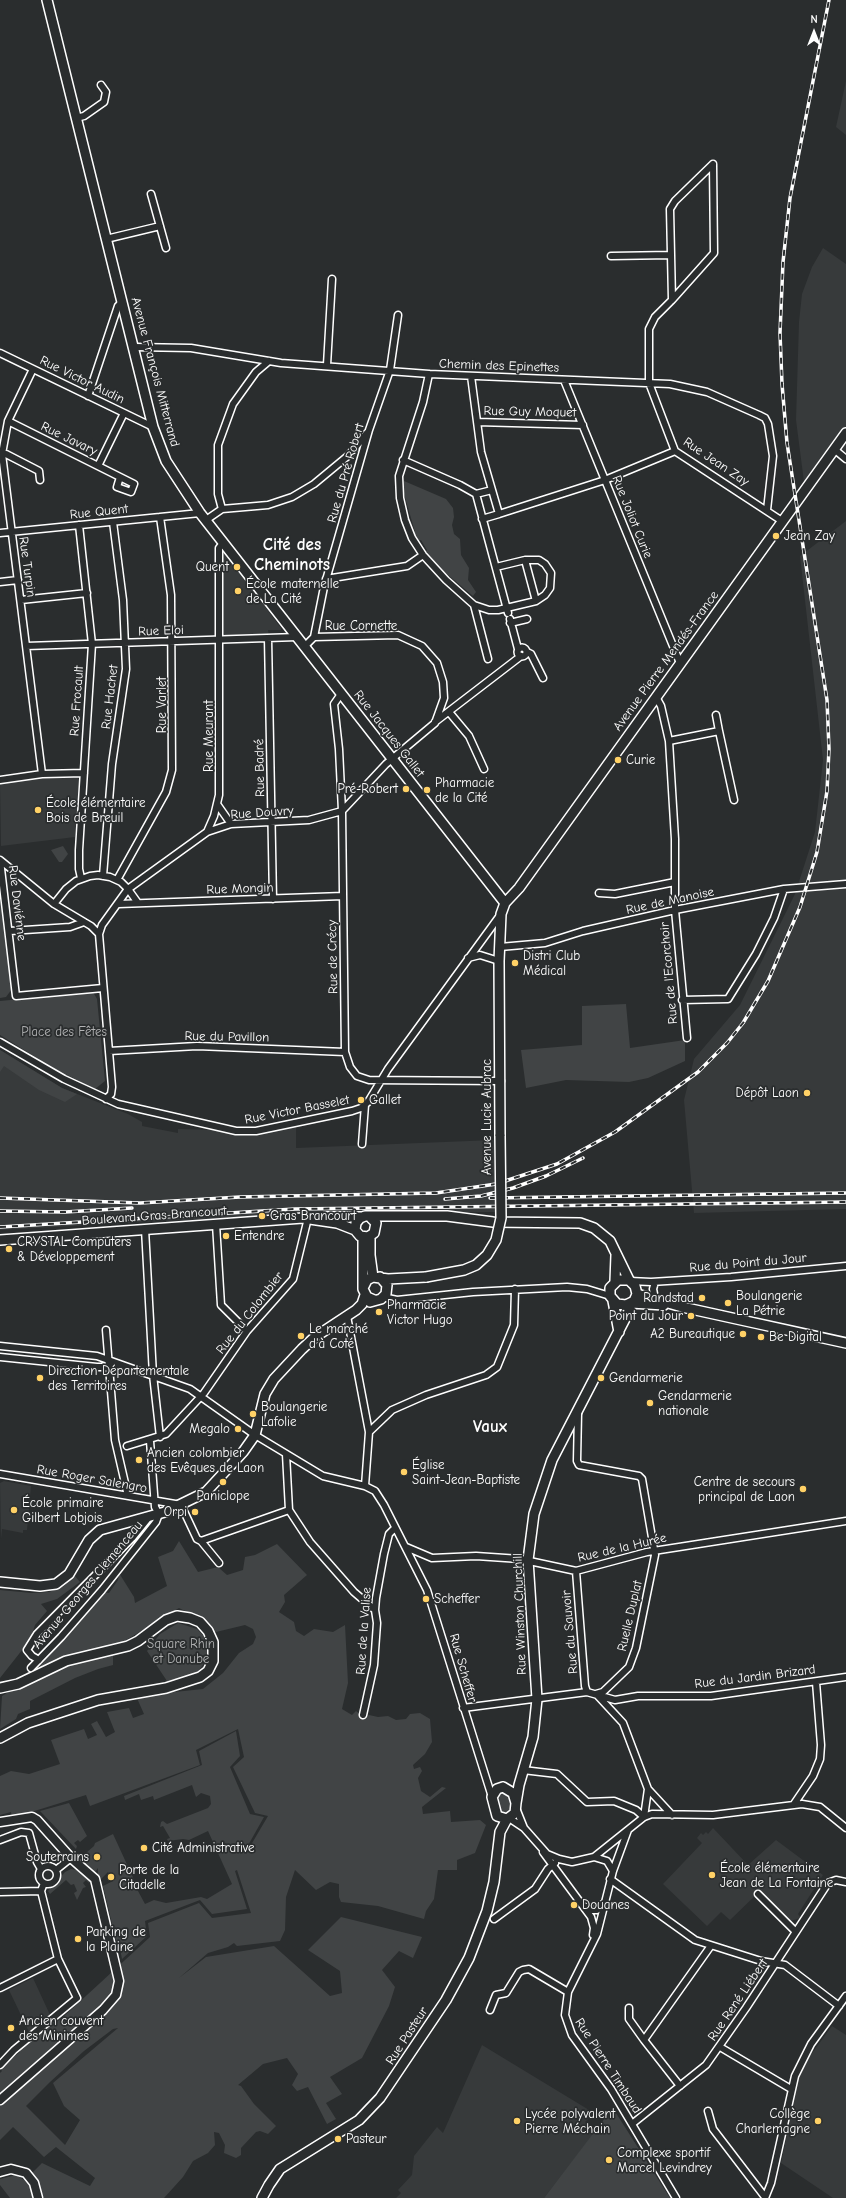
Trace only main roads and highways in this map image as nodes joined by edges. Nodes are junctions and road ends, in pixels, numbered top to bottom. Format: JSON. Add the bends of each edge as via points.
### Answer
{"nodes":[{"id":1,"x":47,"y":0,"type":"edge"},
{"id":2,"x":846,"y":432,"type":"edge"},
{"id":3,"x":341,"y":694,"type":"joint"},
{"id":4,"x":505,"y":904,"type":"junction"},
{"id":5,"x":367,"y":1217,"type":"junction"},
{"id":6,"x":399,"y":1217,"type":"junction"},
{"id":7,"x":309,"y":1218,"type":"junction"},
{"id":8,"x":376,"y":1227,"type":"junction"},
{"id":9,"x":355,"y":1230,"type":"junction"},
{"id":10,"x":366,"y":1237,"type":"junction"},
{"id":11,"x":0,"y":1240,"type":"edge"},
{"id":12,"x":616,"y":1251,"type":"junction"},
{"id":13,"x":377,"y":1277,"type":"junction"},
{"id":14,"x":423,"y":1277,"type":"junction"},
{"id":15,"x":629,"y":1280,"type":"junction"},
{"id":16,"x":615,"y":1282,"type":"junction"},
{"id":17,"x":637,"y":1292,"type":"junction"},
{"id":18,"x":385,"y":1294,"type":"junction"},
{"id":19,"x":364,"y":1295,"type":"junction"},
{"id":20,"x":612,"y":1299,"type":"junction"},
{"id":21,"x":631,"y":1303,"type":"junction"},
{"id":22,"x":682,"y":1307,"type":"junction"},
{"id":23,"x":619,"y":1332,"type":"junction"},
{"id":24,"x":846,"y":1343,"type":"edge"},
{"id":25,"x":0,"y":1582,"type":"edge"},
{"id":26,"x":0,"y":1688,"type":"edge"},
{"id":27,"x":0,"y":1738,"type":"edge"},
{"id":28,"x":523,"y":1770,"type":"junction"},
{"id":29,"x":503,"y":1787,"type":"junction"},
{"id":30,"x":516,"y":1805,"type":"junction"},
{"id":31,"x":496,"y":1814,"type":"junction"},
{"id":32,"x":508,"y":1819,"type":"junction"},
{"id":33,"x":499,"y":1837,"type":"junction"},
{"id":34,"x":262,"y":2198,"type":"edge"}],
"edges":[{"from":1,"to":3,"type":"main road","name":"Avenue François Mitterrand","via":[[153,427],[166,461],[203,516]]},
{"from":2,"to":4,"type":"main road","name":"Avenue Pierre Mendés-France"},
{"from":3,"to":4,"type":"main road","name":"Rue Jacques Gallet"},
{"from":4,"to":14,"type":"main road","name":"Avenue Lucie Aubrac","bridge":true,"via":[[501,914],[499,961],[501,1218],[496,1240],[487,1255],[476,1265],[464,1270]]},
{"from":5,"to":6,"type":"main road"},
{"from":5,"to":7,"type":"main road"},
{"from":5,"to":8,"type":"main road"},
{"from":5,"to":9,"type":"main road","via":[[357,1220]]},
{"from":6,"to":8,"type":"main road","via":[[387,1219]]},
{"from":6,"to":12,"type":"main road","via":[[447,1216],[493,1222],[576,1222],[605,1235]]},
{"from":7,"to":9,"type":"main road","via":[[344,1224]]},
{"from":7,"to":11,"type":"main road","name":"Boulevard Gras Brancourt"},
{"from":8,"to":10,"type":"main road","via":[[374,1233]]},
{"from":9,"to":10,"type":"main road"},
{"from":10,"to":13,"type":"main road"},
{"from":10,"to":19,"type":"main road"},
{"from":12,"to":15,"type":"main road"},
{"from":12,"to":16,"type":"main road"},
{"from":13,"to":14,"type":"main road","name":"Avenue Lucie Aubrac"},
{"from":13,"to":18,"type":"main road","via":[[386,1283]]},
{"from":13,"to":19,"type":"main road","via":[[367,1280]]},
{"from":14,"to":18,"type":"main road","name":"Avenue Lucie Aubrac","via":[[402,1283]]},
{"from":15,"to":16,"type":"main road"},
{"from":15,"to":17,"type":"main road"},
{"from":16,"to":20,"type":"main road","via":[[610,1288]]},
{"from":17,"to":21,"type":"main road"},
{"from":17,"to":22,"type":"main road"},
{"from":18,"to":19,"type":"main road","via":[[374,1300]]},
{"from":19,"to":25,"type":"main road","via":[[347,1316],[302,1349],[274,1379],[265,1394],[255,1435],[244,1452],[206,1492],[158,1514],[105,1528],[95,1534],[86,1544],[69,1574],[56,1584],[40,1586]]},
{"from":20,"to":21,"type":"main road","via":[[621,1306]]},
{"from":20,"to":23,"type":"main road"},
{"from":21,"to":22,"type":"main road"},
{"from":21,"to":23,"type":"main road","name":"Rue Winston Churchill"},
{"from":22,"to":24,"type":"main road"},
{"from":23,"to":28,"type":"main road","name":"Rue Winston Churchill","via":[[552,1460],[536,1507],[528,1560],[537,1699],[533,1737]]},
{"from":26,"to":27,"type":"main road","via":[[18,1684],[66,1661],[128,1646],[166,1620],[177,1616],[200,1622],[213,1642],[213,1661],[200,1677],[166,1688],[98,1700],[28,1723]]},
{"from":28,"to":29,"type":"main road","name":"Rue Winston Churchill","via":[[518,1778]]},
{"from":28,"to":30,"type":"main road","name":"Rue Winston Churchill"},
{"from":29,"to":30,"type":"main road","via":[[513,1793]]},
{"from":29,"to":31,"type":"main road","via":[[497,1789],[492,1797]]},
{"from":30,"to":32,"type":"main road","via":[[515,1812]]},
{"from":31,"to":32,"type":"main road","via":[[499,1818]]},
{"from":31,"to":33,"type":"main road","name":"Rue Pasteur"},
{"from":32,"to":33,"type":"main road","name":"Rue Pasteur","via":[[501,1827]]},
{"from":33,"to":34,"type":"main road","name":"Rue Pasteur","via":[[490,1901],[469,1958],[446,2000],[390,2086],[359,2120],[280,2169]]}]}
